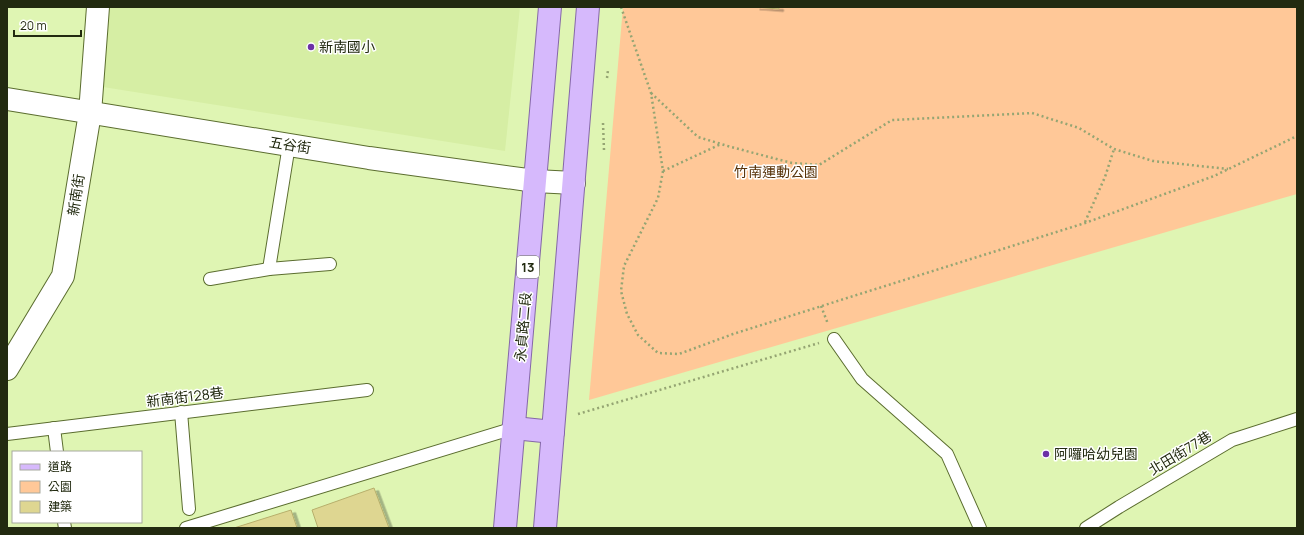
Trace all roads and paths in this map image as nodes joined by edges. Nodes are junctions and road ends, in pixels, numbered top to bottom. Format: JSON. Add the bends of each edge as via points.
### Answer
{"nodes":[{"id":1,"x":98,"y":7,"type":"edge"},
{"id":2,"x":550,"y":7,"type":"edge"},
{"id":3,"x":588,"y":7,"type":"edge"},
{"id":4,"x":621,"y":7,"type":"edge"},
{"id":5,"x":651,"y":93,"type":"junction"},
{"id":6,"x":7,"y":99,"type":"edge"},
{"id":7,"x":90,"y":113,"type":"junction"},
{"id":8,"x":1297,"y":136,"type":"edge"},
{"id":9,"x":722,"y":144,"type":"junction"},
{"id":10,"x":288,"y":145,"type":"junction"},
{"id":11,"x":1114,"y":149,"type":"junction"},
{"id":12,"x":1228,"y":169,"type":"junction"},
{"id":13,"x":663,"y":170,"type":"junction"},
{"id":14,"x":535,"y":181,"type":"junction"},
{"id":15,"x":574,"y":182,"type":"junction"},
{"id":16,"x":1084,"y":223,"type":"junction"},
{"id":17,"x":330,"y":264,"type":"dead end"},
{"id":18,"x":269,"y":269,"type":"junction"},
{"id":19,"x":210,"y":279,"type":"dead end"},
{"id":20,"x":834,"y":339,"type":"joint"},
{"id":21,"x":7,"y":369,"type":"edge"},
{"id":22,"x":367,"y":390,"type":"dead end"},
{"id":23,"x":181,"y":412,"type":"junction"},
{"id":24,"x":1297,"y":419,"type":"edge"},
{"id":25,"x":54,"y":428,"type":"junction"},
{"id":26,"x":514,"y":428,"type":"junction"},
{"id":27,"x":553,"y":432,"type":"junction"},
{"id":28,"x":7,"y":434,"type":"edge"},
{"id":29,"x":57,"y":451,"type":"edge"},
{"id":30,"x":189,"y":510,"type":"dead end"},
{"id":31,"x":186,"y":528,"type":"edge"},
{"id":32,"x":506,"y":528,"type":"edge"},
{"id":33,"x":545,"y":528,"type":"edge"},
{"id":34,"x":980,"y":528,"type":"edge"},
{"id":35,"x":1086,"y":528,"type":"edge"}],
"edges":[{"from":1,"to":7,"type":"street","name":"新南街"},
{"from":2,"to":14,"type":"main road","name":"永貞路二段","number":"13"},
{"from":3,"to":15,"type":"main road"},
{"from":4,"to":5,"type":"path"},
{"from":5,"to":9,"type":"path","via":[[698,137]]},
{"from":5,"to":13,"type":"path"},
{"from":6,"to":7,"type":"street","name":"五谷街"},
{"from":7,"to":10,"type":"street","name":"五谷街"},
{"from":7,"to":21,"type":"street","name":"新南街","via":[[63,276]]},
{"from":8,"to":12,"type":"path"},
{"from":9,"to":11,"type":"path","via":[[792,163],[819,165],[892,120],[1032,113],[1079,128]]},
{"from":9,"to":13,"type":"path"},
{"from":10,"to":14,"type":"street","name":"五谷街"},
{"from":10,"to":18,"type":"lane"},
{"from":11,"to":12,"type":"path","via":[[1153,161]]},
{"from":11,"to":16,"type":"path","via":[[1105,177]]},
{"from":12,"to":16,"type":"path"},
{"from":13,"to":16,"type":"path","via":[[658,198],[624,266],[621,291],[627,314],[638,335],[658,353],[679,354],[733,334]]},
{"from":14,"to":15,"type":"street","name":"五谷街"},
{"from":14,"to":26,"type":"main road","name":"永貞路二段","number":"13"},
{"from":15,"to":27,"type":"main road"},
{"from":17,"to":18,"type":"lane"},
{"from":18,"to":19,"type":"lane"},
{"from":20,"to":27,"type":"path","via":[[574,415]]},
{"from":20,"to":34,"type":"lane","via":[[862,379],[947,454]]},
{"from":22,"to":23,"type":"lane","name":"新南街128巷"},
{"from":23,"to":25,"type":"lane","name":"新南街128巷"},
{"from":23,"to":30,"type":"lane"},
{"from":24,"to":35,"type":"lane","name":"北田街77巷","via":[[1232,440]]},
{"from":25,"to":28,"type":"lane","name":"新南街128巷"},
{"from":25,"to":29,"type":"lane"},
{"from":26,"to":27,"type":"main road"},
{"from":26,"to":31,"type":"lane"},
{"from":26,"to":32,"type":"main road","name":"永貞路二段","number":"13"},
{"from":27,"to":33,"type":"main road"}]}
